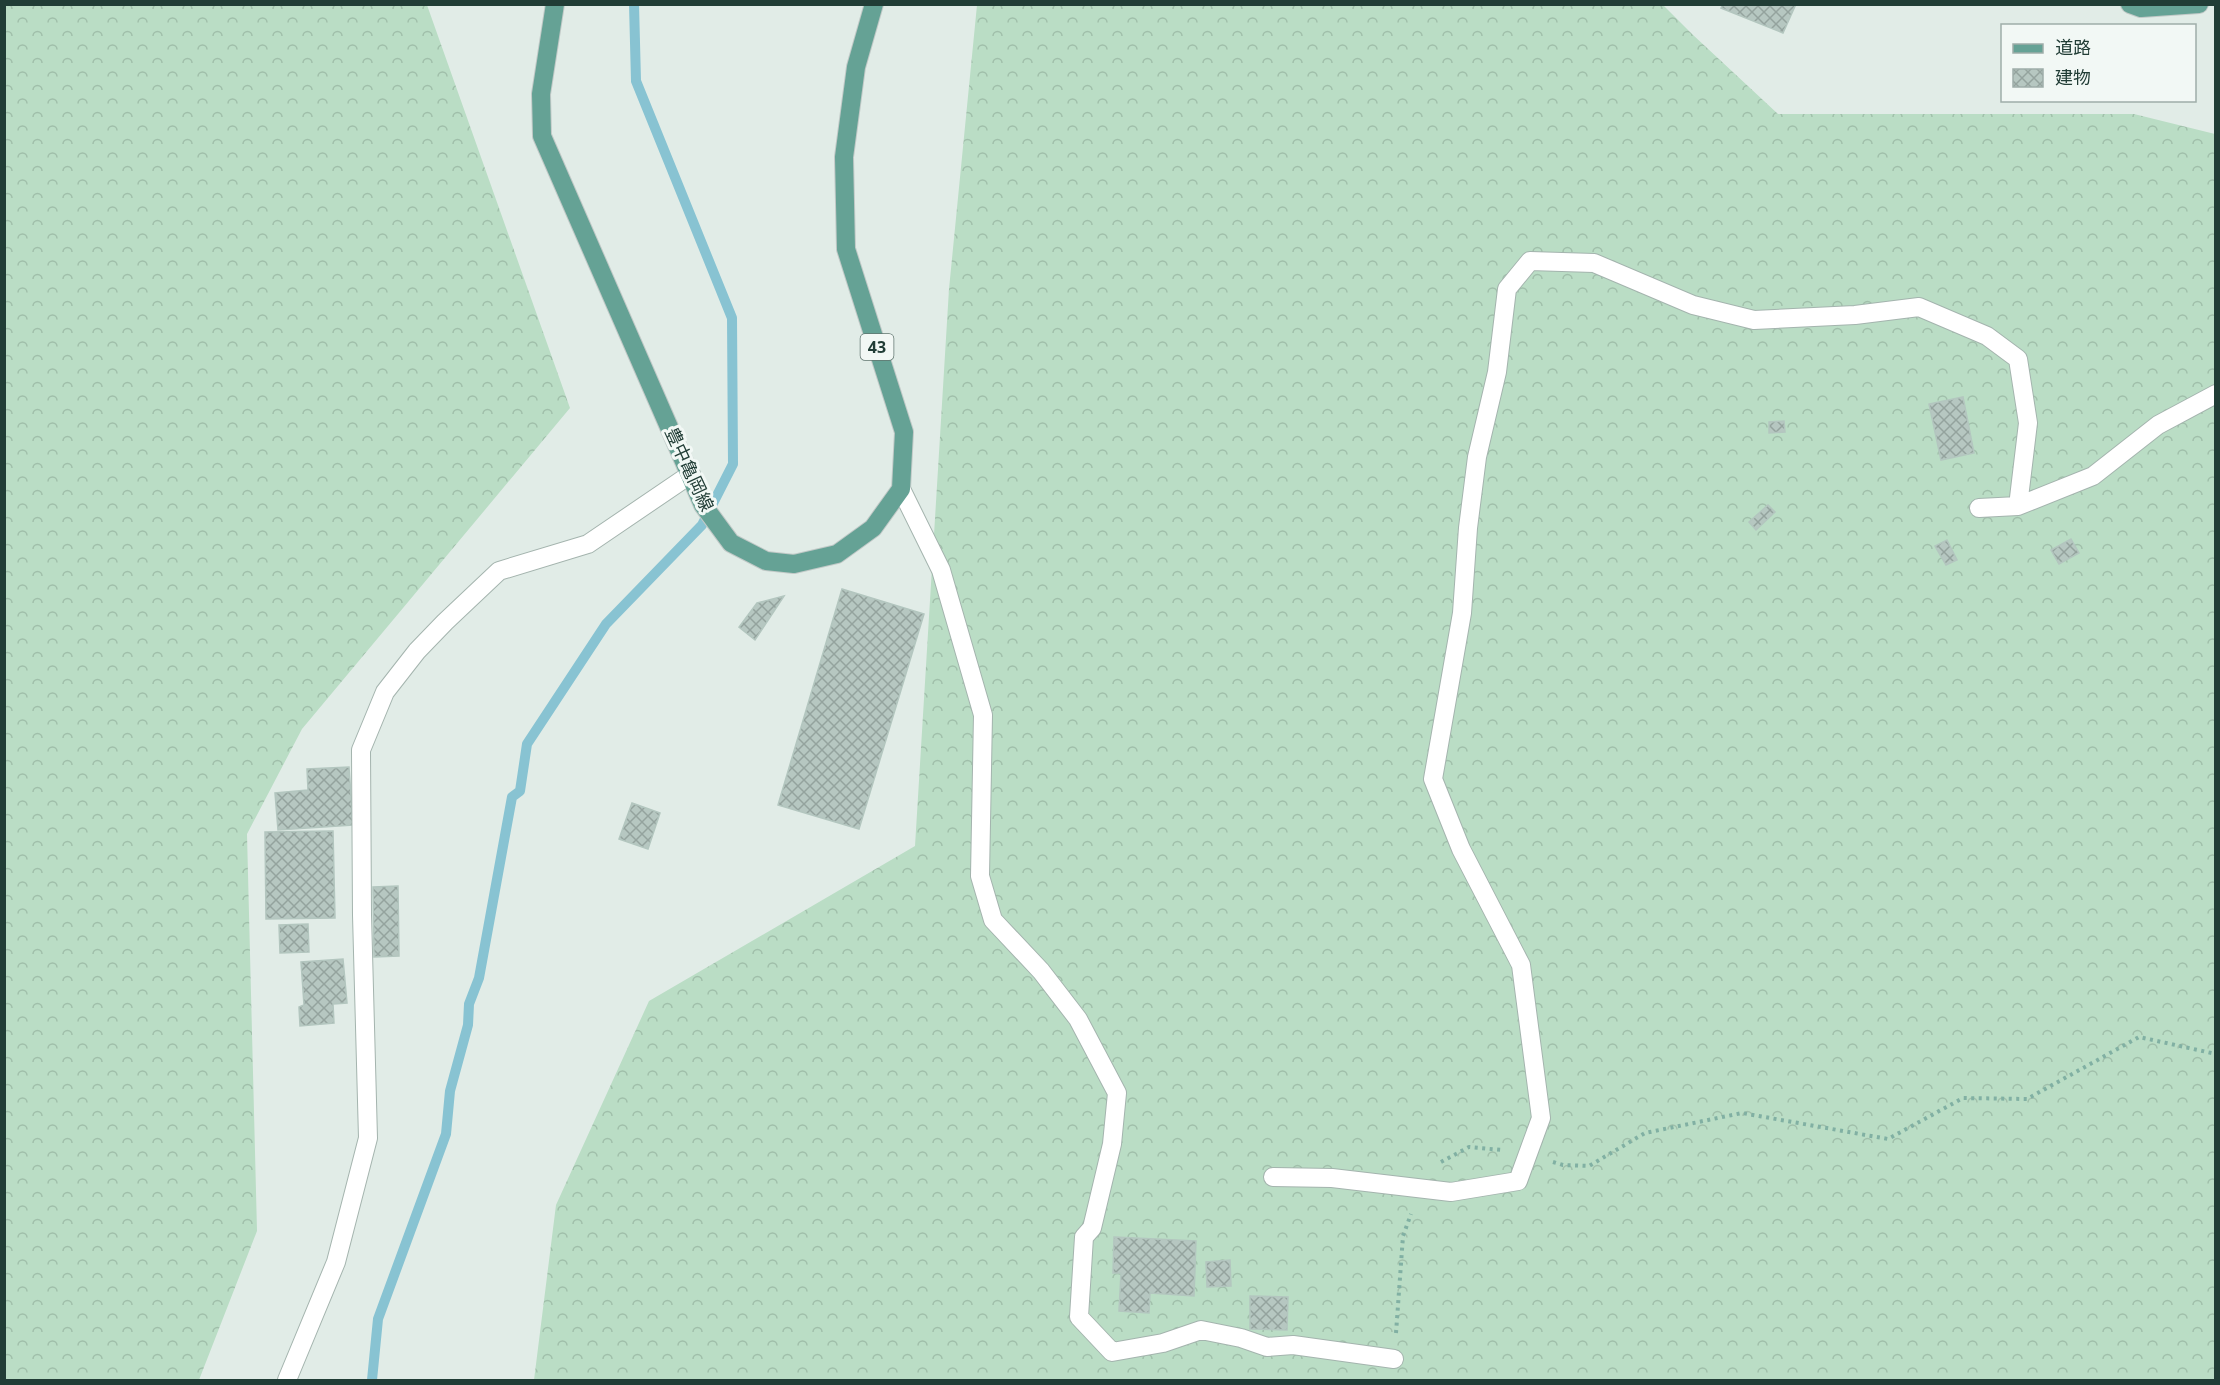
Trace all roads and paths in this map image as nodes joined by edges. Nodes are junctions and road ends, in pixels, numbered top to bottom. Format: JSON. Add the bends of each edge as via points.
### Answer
{"nodes":[{"id":1,"x":555,"y":4,"type":"edge"},
{"id":2,"x":874,"y":4,"type":"edge"},
{"id":3,"x":2130,"y":4,"type":"edge"},
{"id":4,"x":2199,"y":4,"type":"edge"},
{"id":5,"x":2216,"y":394,"type":"edge"},
{"id":6,"x":691,"y":474,"type":"junction"},
{"id":7,"x":901,"y":489,"type":"junction"},
{"id":8,"x":2018,"y":506,"type":"junction"},
{"id":9,"x":1979,"y":508,"type":"dead end"},
{"id":10,"x":2216,"y":1054,"type":"edge"},
{"id":11,"x":1512,"y":1151,"type":"dead end"},
{"id":12,"x":1542,"y":1159,"type":"dead end"},
{"id":13,"x":1434,"y":1166,"type":"dead end"},
{"id":14,"x":1273,"y":1177,"type":"dead end"},
{"id":15,"x":1414,"y":1206,"type":"dead end"},
{"id":16,"x":1394,"y":1359,"type":"joint"},
{"id":17,"x":287,"y":1380,"type":"edge"}],
"edges":[{"from":1,"to":6,"type":"main road","name":"豊中亀岡線","via":[[541,94],[542,136]]},
{"from":2,"to":7,"type":"main road","number":"43","via":[[856,67],[844,157],[846,249],[904,432]]},
{"from":3,"to":4,"type":"main road","via":[[2140,8]]},
{"from":5,"to":8,"type":"street","via":[[2158,425],[2093,476]]},
{"from":6,"to":7,"type":"main road","name":"豊中亀岡線","via":[[703,505],[731,543],[766,561],[794,564],[837,554],[873,528]]},
{"from":6,"to":17,"type":"street","via":[[588,544],[499,571],[417,651],[385,692],[361,750],[368,1138],[336,1262]]},
{"from":7,"to":16,"type":"street","via":[[941,570],[983,715],[980,876],[993,920],[1041,971],[1078,1019],[1117,1093],[1112,1144],[1092,1228],[1084,1237],[1080,1317],[1112,1352],[1163,1343],[1201,1330],[1267,1347],[1293,1345]]},
{"from":8,"to":9,"type":"street"},
{"from":8,"to":14,"type":"street","via":[[2028,423],[2018,359],[1987,336],[1919,307],[1754,320],[1693,305],[1594,263],[1530,261],[1507,289],[1497,372],[1477,457],[1462,613],[1433,778],[1461,849],[1521,965],[1541,1118],[1518,1181],[1451,1192],[1332,1178]]},
{"from":10,"to":12,"type":"path","via":[[2139,1038],[2027,1099],[1963,1098],[1888,1138],[1742,1113],[1645,1133],[1589,1166]]},
{"from":11,"to":13,"type":"path","via":[[1469,1147]]},
{"from":15,"to":16,"type":"path","via":[[1403,1236]]}]}
